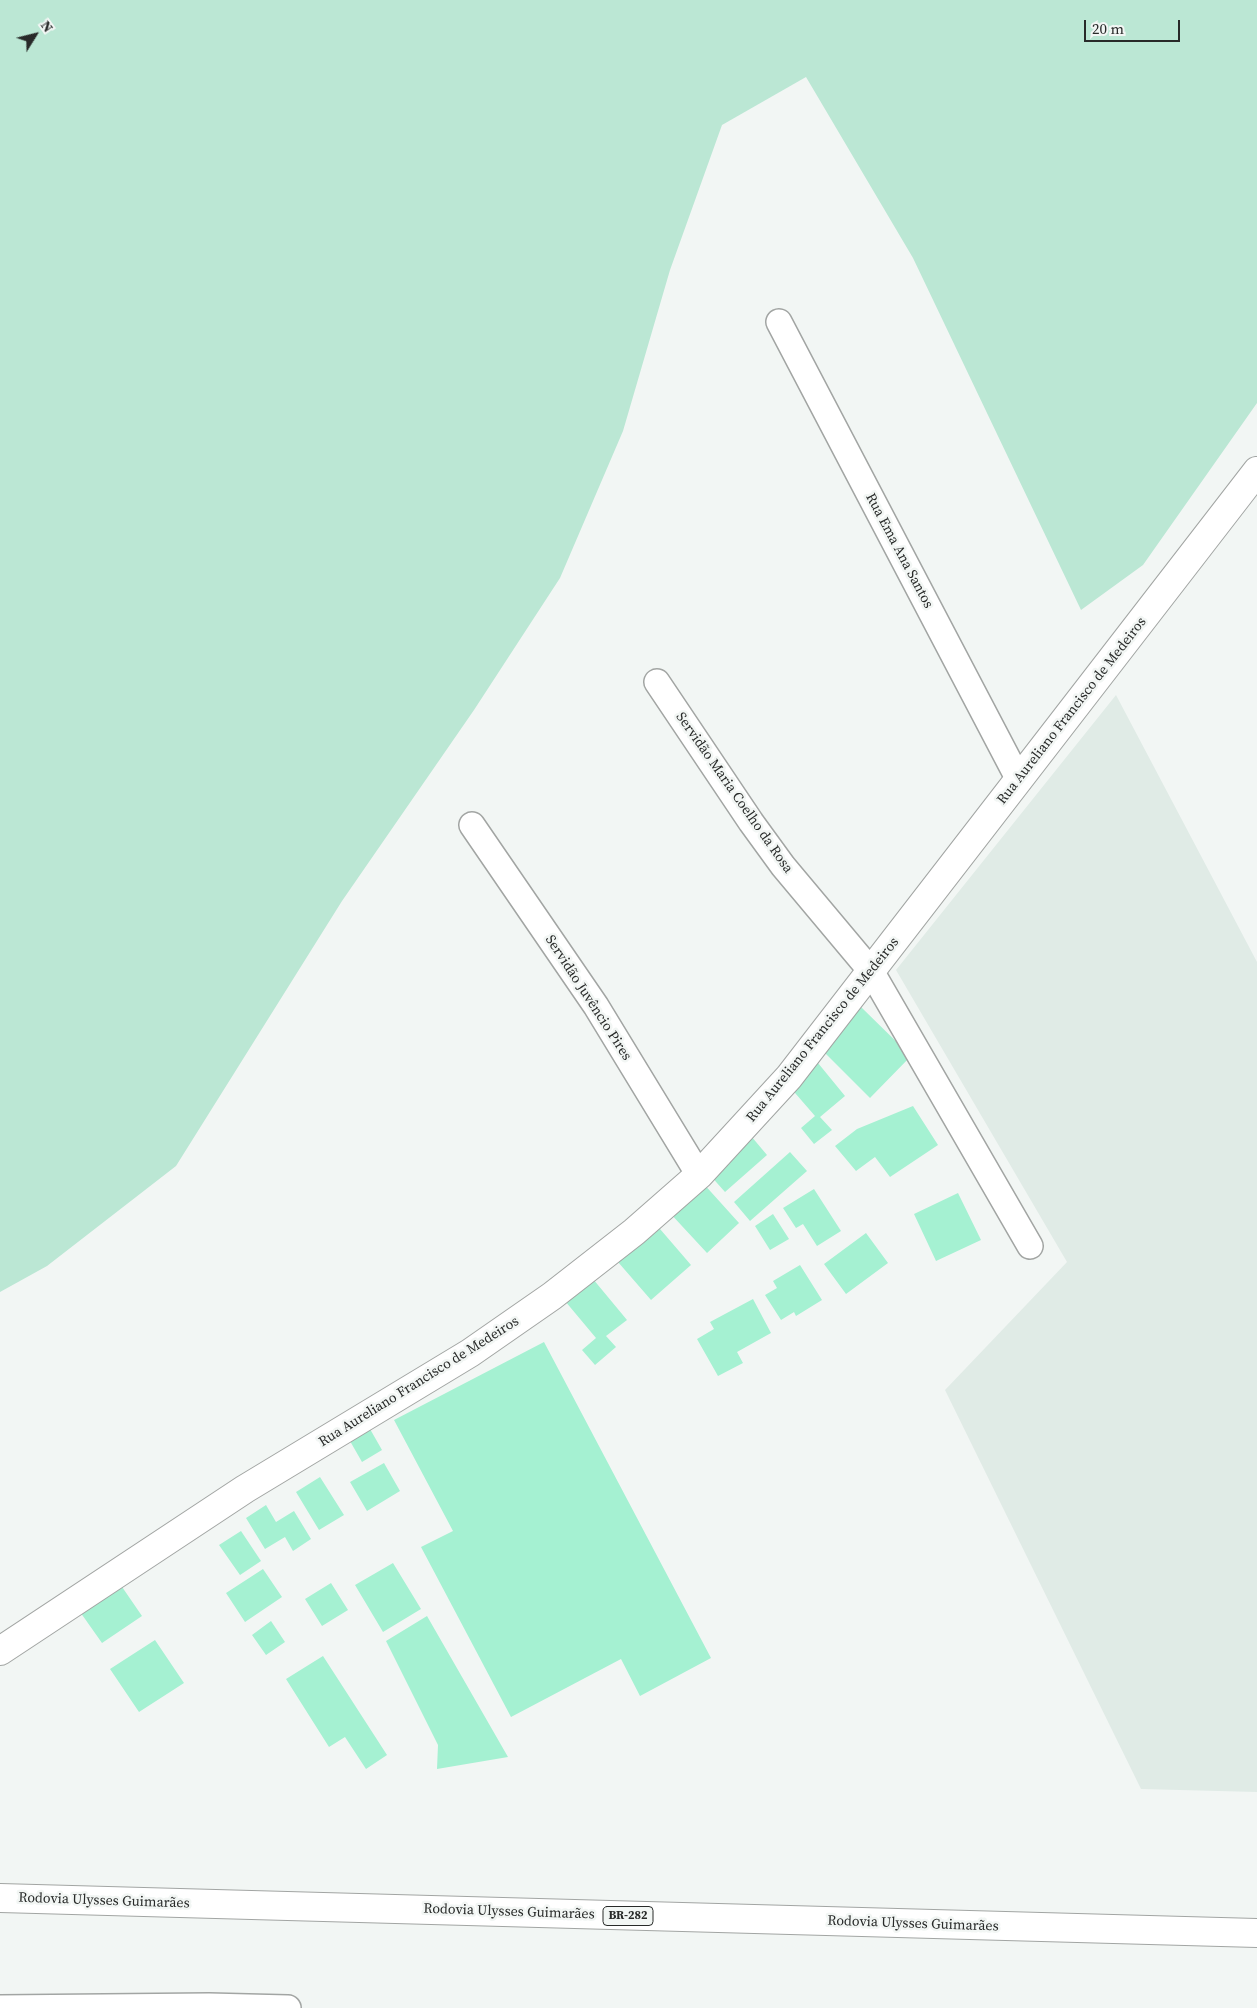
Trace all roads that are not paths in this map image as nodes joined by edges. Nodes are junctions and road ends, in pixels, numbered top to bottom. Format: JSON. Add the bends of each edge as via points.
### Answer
{"nodes":[{"id":1,"x":779,"y":322,"type":"dead end"},
{"id":2,"x":1257,"y":471,"type":"edge"},
{"id":3,"x":657,"y":682,"type":"dead end"},
{"id":4,"x":1019,"y":780,"type":"junction"},
{"id":5,"x":472,"y":825,"type":"dead end"},
{"id":6,"x":871,"y":971,"type":"junction"},
{"id":7,"x":699,"y":1174,"type":"junction"},
{"id":8,"x":1030,"y":1246,"type":"dead end"},
{"id":9,"x":0,"y":1651,"type":"edge"},
{"id":10,"x":0,"y":1898,"type":"edge"},
{"id":11,"x":1257,"y":1933,"type":"edge"},
{"id":12,"x":0,"y":2008,"type":"edge"},
{"id":13,"x":288,"y":2008,"type":"edge"}],
"edges":[{"from":1,"to":4,"type":"street","name":"Rua Ema Ana Santos"},
{"from":2,"to":4,"type":"main road","name":"Rua Aureliano Francisco de Medeiros"},
{"from":3,"to":6,"type":"street","name":"Servidão Maria Coelho da Rosa","via":[[750,822]]},
{"from":4,"to":6,"type":"main road","name":"Rua Aureliano Francisco de Medeiros"},
{"from":5,"to":7,"type":"street","name":"Servidão Juvêncio Pires","via":[[596,1006]]},
{"from":6,"to":7,"type":"main road","name":"Rua Aureliano Francisco de Medeiros","via":[[789,1077]]},
{"from":6,"to":8,"type":"street","name":"Servidão Maria Coelho da Rosa"},
{"from":7,"to":9,"type":"main road","name":"Rua Aureliano Francisco de Medeiros","via":[[634,1232],[552,1296],[470,1353],[245,1489]]},
{"from":10,"to":11,"type":"main road","name":"Rodovia Ulysses Guimarães","number":"BR-282"},
{"from":12,"to":13,"type":"street"}]}
